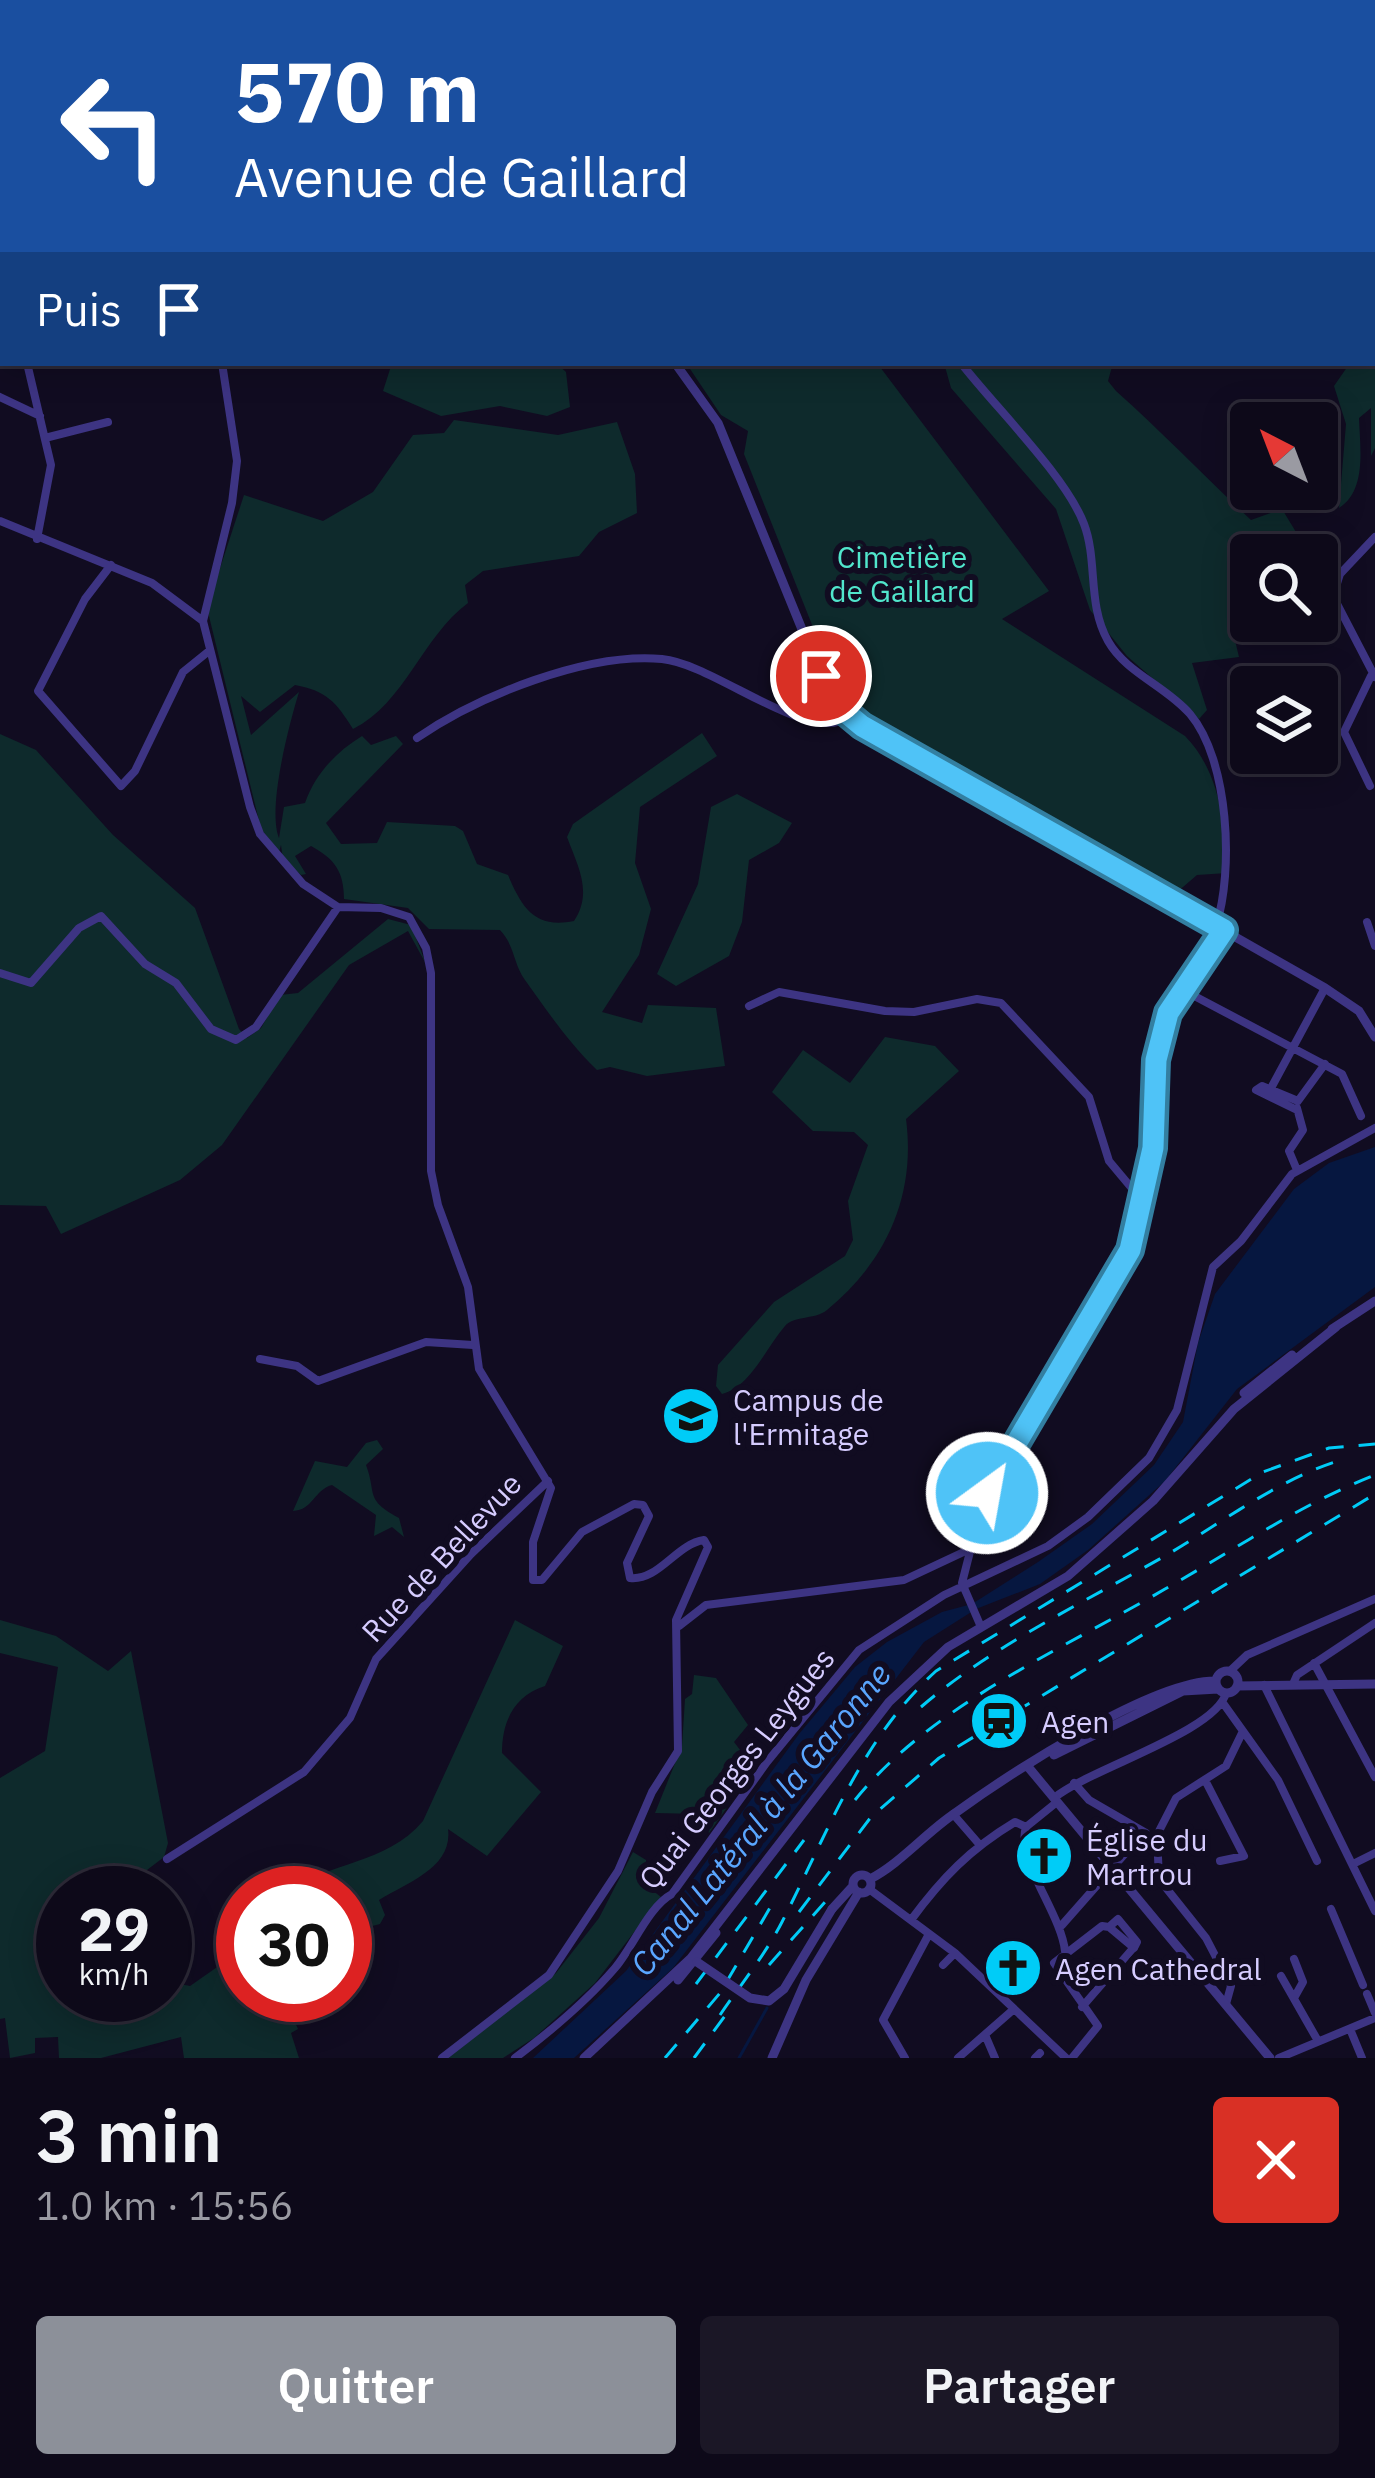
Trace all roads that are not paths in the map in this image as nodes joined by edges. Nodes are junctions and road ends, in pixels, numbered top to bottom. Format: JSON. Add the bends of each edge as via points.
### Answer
{"nodes":[{"id":1,"x":28,"y":366,"type":"edge"},
{"id":2,"x":222,"y":366,"type":"edge"},
{"id":3,"x":677,"y":366,"type":"edge"},
{"id":4,"x":963,"y":366,"type":"edge"},
{"id":5,"x":0,"y":397,"type":"edge"},
{"id":6,"x":40,"y":416,"type":"junction"},
{"id":7,"x":108,"y":422,"type":"dead end"},
{"id":8,"x":45,"y":438,"type":"junction"},
{"id":9,"x":0,"y":521,"type":"edge"},
{"id":10,"x":1375,"y":537,"type":"edge"},
{"id":11,"x":37,"y":539,"type":"junction"},
{"id":12,"x":111,"y":566,"type":"junction"},
{"id":13,"x":204,"y":605,"type":"junction"},
{"id":14,"x":185,"y":608,"type":"junction"},
{"id":15,"x":203,"y":621,"type":"junction"},
{"id":16,"x":208,"y":651,"type":"junction"},
{"id":17,"x":1373,"y":676,"type":"edge"},
{"id":18,"x":849,"y":717,"type":"junction"},
{"id":19,"x":417,"y":738,"type":"dead end"},
{"id":20,"x":1370,"y":786,"type":"dead end"},
{"id":21,"x":338,"y":907,"type":"junction"},
{"id":22,"x":1367,"y":922,"type":"dead end"},
{"id":23,"x":1220,"y":928,"type":"junction"},
{"id":24,"x":1375,"y":946,"type":"edge"},
{"id":25,"x":0,"y":973,"type":"edge"},
{"id":26,"x":1325,"y":988,"type":"junction"},
{"id":27,"x":1183,"y":990,"type":"junction"},
{"id":28,"x":748,"y":1006,"type":"dead end"},
{"id":29,"x":1374,"y":1034,"type":"edge"},
{"id":30,"x":1291,"y":1048,"type":"junction"},
{"id":31,"x":1325,"y":1064,"type":"junction"},
{"id":32,"x":1297,"y":1105,"type":"junction"},
{"id":33,"x":1361,"y":1116,"type":"dead end"},
{"id":34,"x":1375,"y":1128,"type":"edge"},
{"id":35,"x":1297,"y":1170,"type":"junction"},
{"id":36,"x":1140,"y":1198,"type":"junction"},
{"id":37,"x":1375,"y":1300,"type":"edge"},
{"id":38,"x":473,"y":1345,"type":"junction"},
{"id":39,"x":260,"y":1358,"type":"dead end"},
{"id":40,"x":548,"y":1481,"type":"junction"},
{"id":41,"x":973,"y":1533,"type":"junction"},
{"id":42,"x":970,"y":1549,"type":"junction"},
{"id":43,"x":955,"y":1553,"type":"junction"},
{"id":44,"x":963,"y":1590,"type":"junction"},
{"id":45,"x":1375,"y":1599,"type":"edge"},
{"id":46,"x":1375,"y":1623,"type":"edge"},
{"id":47,"x":980,"y":1624,"type":"junction"},
{"id":48,"x":679,"y":1629,"type":"junction"},
{"id":49,"x":1314,"y":1663,"type":"junction"},
{"id":50,"x":1238,"y":1680,"type":"junction"},
{"id":51,"x":1264,"y":1684,"type":"junction"},
{"id":52,"x":1293,"y":1684,"type":"junction"},
{"id":53,"x":1324,"y":1684,"type":"junction"},
{"id":54,"x":1375,"y":1684,"type":"edge"},
{"id":55,"x":1221,"y":1691,"type":"junction"},
{"id":56,"x":1243,"y":1730,"type":"junction"},
{"id":57,"x":1051,"y":1756,"type":"junction"},
{"id":58,"x":1032,"y":1771,"type":"junction"},
{"id":59,"x":1375,"y":1777,"type":"edge"},
{"id":60,"x":1206,"y":1782,"type":"junction"},
{"id":61,"x":1074,"y":1783,"type":"junction"},
{"id":62,"x":1056,"y":1800,"type":"junction"},
{"id":63,"x":953,"y":1814,"type":"junction"},
{"id":64,"x":1026,"y":1827,"type":"junction"},
{"id":65,"x":1144,"y":1832,"type":"junction"},
{"id":66,"x":1156,"y":1835,"type":"junction"},
{"id":67,"x":979,"y":1844,"type":"junction"},
{"id":68,"x":1375,"y":1853,"type":"edge"},
{"id":69,"x":167,"y":1858,"type":"dead end"},
{"id":70,"x":1220,"y":1862,"type":"dead end"},
{"id":71,"x":1317,"y":1862,"type":"dead end"},
{"id":72,"x":1355,"y":1863,"type":"junction"},
{"id":73,"x":1113,"y":1867,"type":"junction"},
{"id":74,"x":863,"y":1887,"type":"junction"},
{"id":75,"x":733,"y":1905,"type":"junction"},
{"id":76,"x":1331,"y":1909,"type":"dead end"},
{"id":77,"x":1375,"y":1910,"type":"edge"},
{"id":78,"x":911,"y":1920,"type":"junction"},
{"id":79,"x":1062,"y":1925,"type":"junction"},
{"id":80,"x":929,"y":1934,"type":"junction"},
{"id":81,"x":1065,"y":1951,"type":"junction"},
{"id":82,"x":955,"y":1953,"type":"junction"},
{"id":83,"x":1294,"y":1959,"type":"dead end"},
{"id":84,"x":694,"y":1960,"type":"junction"},
{"id":85,"x":943,"y":1965,"type":"dead end"},
{"id":86,"x":1281,"y":1976,"type":"dead end"},
{"id":87,"x":1294,"y":1998,"type":"junction"},
{"id":88,"x":1226,"y":2004,"type":"junction"},
{"id":89,"x":1082,"y":2007,"type":"junction"},
{"id":90,"x":1014,"y":2008,"type":"junction"},
{"id":91,"x":1375,"y":2015,"type":"edge"},
{"id":92,"x":1349,"y":2029,"type":"junction"},
{"id":93,"x":986,"y":2037,"type":"junction"},
{"id":94,"x":1318,"y":2041,"type":"junction"},
{"id":95,"x":1043,"y":2050,"type":"edge"},
{"id":96,"x":442,"y":2058,"type":"edge"},
{"id":97,"x":515,"y":2058,"type":"edge"},
{"id":98,"x":584,"y":2058,"type":"edge"},
{"id":99,"x":772,"y":2058,"type":"edge"},
{"id":100,"x":905,"y":2058,"type":"edge"},
{"id":101,"x":958,"y":2058,"type":"edge"},
{"id":102,"x":995,"y":2058,"type":"edge"},
{"id":103,"x":1069,"y":2058,"type":"edge"},
{"id":104,"x":1275,"y":2058,"type":"edge"},
{"id":105,"x":1362,"y":2058,"type":"edge"}],
"edges":[{"from":1,"to":6,"type":"street"},
{"from":2,"to":13,"type":"street","via":[[237,461]]},
{"from":3,"to":18,"type":"street","via":[[718,423],[821,676]]},
{"from":4,"to":23,"type":"street","via":[[1083,521],[1110,644],[1187,711],[1204,738],[1230,845]]},
{"from":5,"to":6,"type":"street"},
{"from":6,"to":8,"type":"street"},
{"from":7,"to":8,"type":"street"},
{"from":8,"to":11,"type":"street","via":[[52,465]]},
{"from":9,"to":11,"type":"street"},
{"from":10,"to":17,"type":"street","via":[[1340,574],[1333,596]]},
{"from":11,"to":12,"type":"street"},
{"from":12,"to":14,"type":"street","via":[[162,588]]},
{"from":12,"to":16,"type":"street","via":[[38,691],[121,786],[183,672]]},
{"from":13,"to":14,"type":"street"},
{"from":13,"to":15,"type":"street"},
{"from":14,"to":15,"type":"street"},
{"from":15,"to":16,"type":"street"},
{"from":16,"to":21,"type":"street","via":[[260,834],[293,875]]},
{"from":17,"to":20,"type":"street","via":[[1343,732]]},
{"from":18,"to":19,"type":"street","via":[[832,726],[806,724],[703,671],[632,658],[502,692]]},
{"from":18,"to":23,"type":"street"},
{"from":21,"to":25,"type":"street","via":[[256,1027],[234,1040],[211,1029],[176,982],[145,964],[109,920],[89,920],[31,983]]},
{"from":21,"to":38,"type":"street","via":[[405,915],[426,948],[432,1178],[468,1287]]},
{"from":22,"to":24,"type":"street"},
{"from":23,"to":26,"type":"street"},
{"from":23,"to":27,"type":"street"},
{"from":26,"to":29,"type":"street","via":[[1353,1006]]},
{"from":26,"to":30,"type":"street"},
{"from":27,"to":30,"type":"street"},
{"from":27,"to":36,"type":"street","via":[[1156,1060],[1153,1148]]},
{"from":28,"to":36,"type":"street","via":[[779,992],[885,1011],[1001,1003],[1089,1097],[1108,1161]]},
{"from":30,"to":31,"type":"street"},
{"from":30,"to":32,"type":"street","via":[[1270,1090]]},
{"from":31,"to":32,"type":"street"},
{"from":31,"to":33,"type":"street","via":[[1346,1078]]},
{"from":32,"to":35,"type":"street","via":[[1303,1130],[1288,1151]]},
{"from":34,"to":35,"type":"street","name":"Quai Georges Leygues"},
{"from":35,"to":44,"type":"street","name":"Quai Georges Leygues","via":[[1208,1276],[1177,1410],[1157,1448],[1088,1517]]},
{"from":36,"to":41,"type":"street","via":[[1124,1263],[1054,1371]]},
{"from":37,"to":47,"type":"street","via":[[1210,1434],[1153,1501],[1068,1576]]},
{"from":38,"to":39,"type":"street","via":[[426,1342],[315,1381],[297,1366]]},
{"from":38,"to":40,"type":"street","via":[[488,1388]]},
{"from":40,"to":48,"type":"street","via":[[532,1542],[534,1582],[582,1532],[640,1504],[649,1516],[627,1563],[633,1580],[692,1542],[707,1544],[677,1615]]},
{"from":40,"to":69,"type":"street","name":"Rue de Bellevue","via":[[388,1645],[364,1678],[350,1718],[304,1772]]},
{"from":41,"to":42,"type":"street"},
{"from":41,"to":43,"type":"street"},
{"from":42,"to":43,"type":"street"},
{"from":42,"to":44,"type":"street"},
{"from":43,"to":48,"type":"street","via":[[904,1580],[706,1605]]},
{"from":44,"to":47,"type":"street"},
{"from":44,"to":97,"type":"street","name":"Quai Georges Leygues","via":[[889,1626],[850,1658],[618,1965]]},
{"from":45,"to":50,"type":"street","via":[[1247,1655]]},
{"from":46,"to":49,"type":"street"},
{"from":47,"to":75,"type":"street","via":[[879,1712]]},
{"from":48,"to":96,"type":"street","via":[[679,1751],[618,1871],[549,1975]]},
{"from":49,"to":52,"type":"street"},
{"from":49,"to":53,"type":"street"},
{"from":50,"to":51,"type":"street"},
{"from":50,"to":55,"type":"street"},
{"from":50,"to":55,"type":"street"},
{"from":51,"to":52,"type":"street"},
{"from":51,"to":72,"type":"street"},
{"from":52,"to":53,"type":"street"},
{"from":53,"to":54,"type":"street"},
{"from":53,"to":59,"type":"street"},
{"from":55,"to":56,"type":"street"},
{"from":55,"to":57,"type":"street","via":[[1184,1690]]},
{"from":55,"to":57,"type":"street","via":[[1178,1684]]},
{"from":55,"to":61,"type":"street","via":[[1154,1748]]},
{"from":56,"to":60,"type":"street","via":[[1226,1766]]},
{"from":56,"to":71,"type":"street","via":[[1278,1780]]},
{"from":57,"to":58,"type":"street"},
{"from":58,"to":62,"type":"street"},
{"from":58,"to":63,"type":"street"},
{"from":60,"to":66,"type":"street","via":[[1176,1798]]},
{"from":60,"to":70,"type":"street","via":[[1244,1856]]},
{"from":61,"to":62,"type":"street"},
{"from":61,"to":65,"type":"street"},
{"from":62,"to":64,"type":"street"},
{"from":62,"to":73,"type":"street"},
{"from":63,"to":67,"type":"street"},
{"from":63,"to":74,"type":"street"},
{"from":64,"to":67,"type":"street","via":[[1016,1822]]},
{"from":64,"to":79,"type":"street","via":[[1025,1850]]},
{"from":65,"to":66,"type":"street"},
{"from":65,"to":73,"type":"street"},
{"from":66,"to":88,"type":"street","via":[[1159,1879],[1231,1986]]},
{"from":67,"to":78,"type":"street"},
{"from":68,"to":72,"type":"street"},
{"from":72,"to":77,"type":"street"},
{"from":73,"to":79,"type":"street"},
{"from":73,"to":88,"type":"street"},
{"from":74,"to":78,"type":"street"},
{"from":74,"to":84,"type":"street","bridge":true,"via":[[832,1909],[770,2001],[750,1998]]},
{"from":74,"to":99,"type":"street","via":[[806,1980]]},
{"from":75,"to":84,"type":"street"},
{"from":75,"to":84,"type":"street"},
{"from":76,"to":91,"type":"street"},
{"from":78,"to":80,"type":"street"},
{"from":79,"to":81,"type":"street"},
{"from":80,"to":82,"type":"street"},
{"from":80,"to":100,"type":"street","via":[[883,2020]]},
{"from":81,"to":89,"type":"street","via":[[1055,1969]]},
{"from":81,"to":89,"type":"street","via":[[1102,1926],[1135,1947]]},
{"from":82,"to":85,"type":"street"},
{"from":82,"to":90,"type":"street"},
{"from":83,"to":87,"type":"street","via":[[1303,1982]]},
{"from":84,"to":98,"type":"street"},
{"from":86,"to":87,"type":"street"},
{"from":87,"to":94,"type":"street"},
{"from":88,"to":104,"type":"street"},
{"from":89,"to":103,"type":"street","via":[[1098,2026]]},
{"from":90,"to":93,"type":"street"},
{"from":90,"to":95,"type":"street"},
{"from":91,"to":92,"type":"street"},
{"from":92,"to":94,"type":"street"},
{"from":92,"to":105,"type":"street"},
{"from":93,"to":101,"type":"street"},
{"from":93,"to":102,"type":"street"},
{"from":94,"to":104,"type":"street"},
{"from":95,"to":103,"type":"street"}]}
